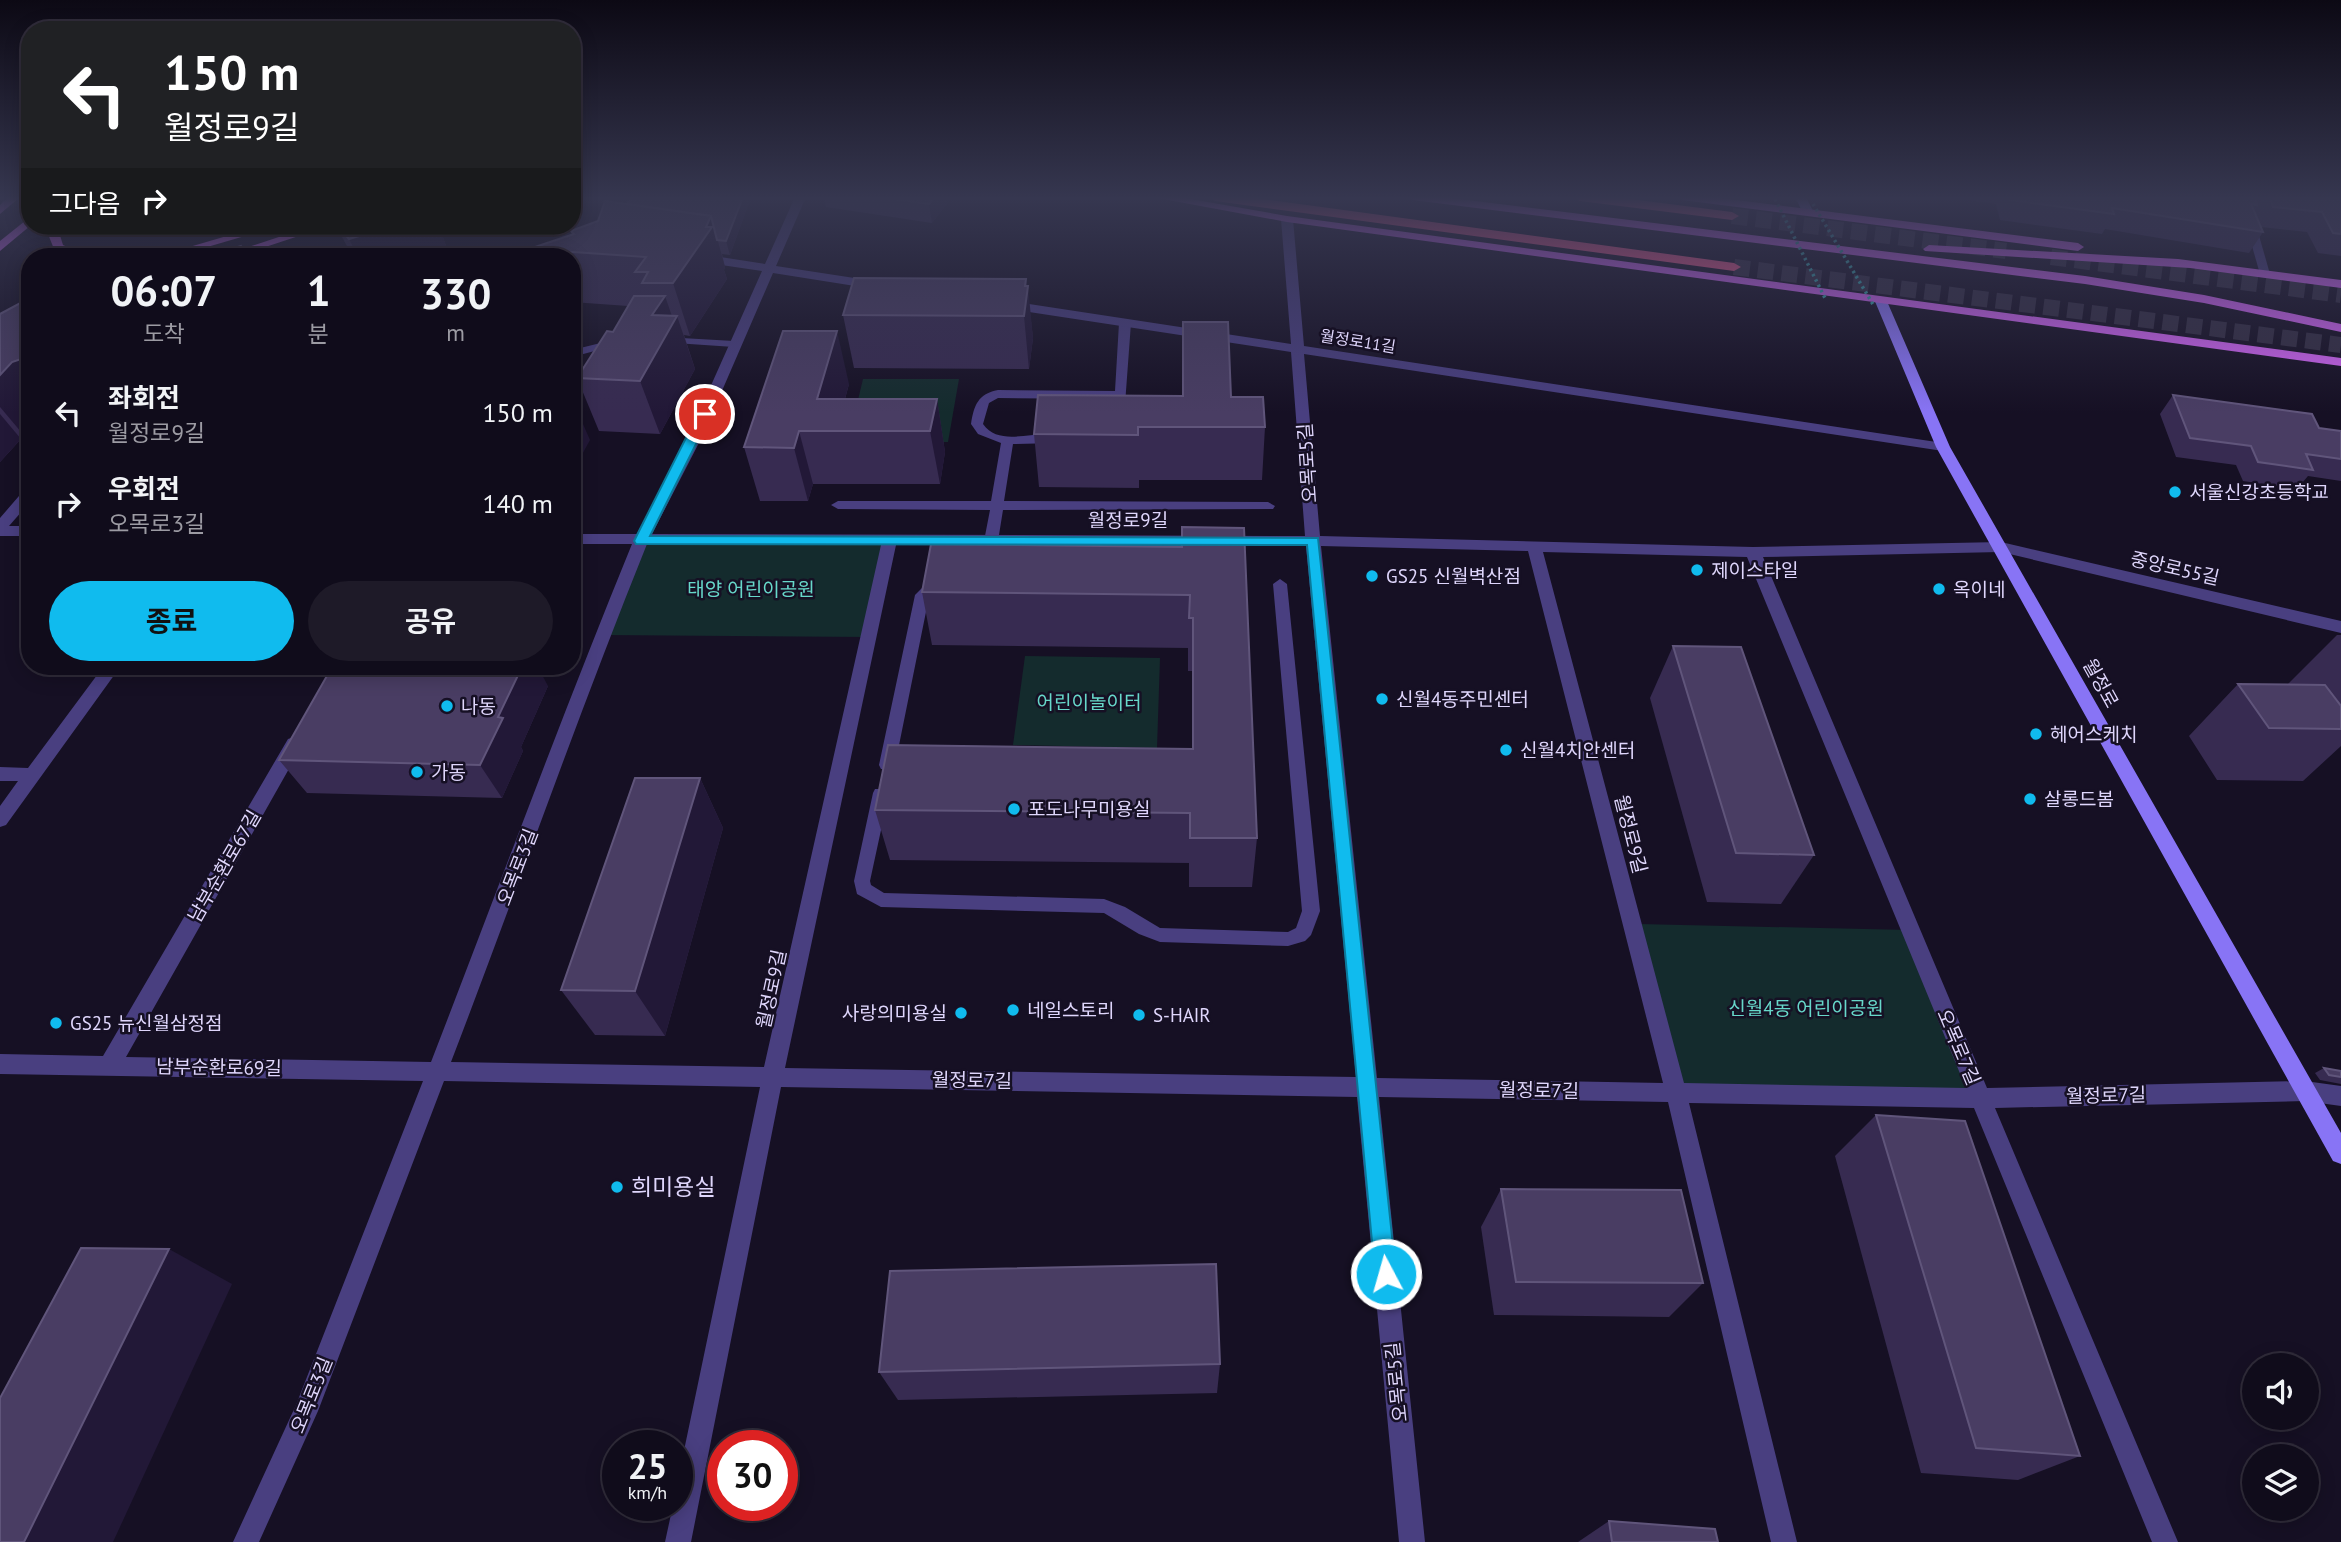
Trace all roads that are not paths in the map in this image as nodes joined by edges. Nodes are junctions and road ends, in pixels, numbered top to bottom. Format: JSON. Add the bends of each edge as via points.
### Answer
{"nodes":[{"id":1,"x":767,"y":269,"type":"edge"},
{"id":2,"x":773,"y":269,"type":"edge"},
{"id":3,"x":1292,"y":269,"type":"edge"},
{"id":4,"x":1638,"y":269,"type":"edge"},
{"id":5,"x":1996,"y":269,"type":"tunnel mouth"},
{"id":6,"x":2222,"y":269,"type":"edge"},
{"id":7,"x":2264,"y":269,"type":"edge"},
{"id":8,"x":2266,"y":274,"type":"junction"},
{"id":9,"x":2341,"y":284,"type":"edge"},
{"id":10,"x":891,"y":287,"type":"edge"},
{"id":11,"x":1877,"y":303,"type":"junction"},
{"id":12,"x":1001,"y":304,"type":"edge"},
{"id":13,"x":1125,"y":323,"type":"junction"},
{"id":14,"x":2341,"y":328,"type":"edge"},
{"id":15,"x":632,"y":340,"type":"edge"},
{"id":16,"x":648,"y":340,"type":"edge"},
{"id":17,"x":734,"y":344,"type":"junction"},
{"id":18,"x":1299,"y":350,"type":"junction"},
{"id":19,"x":581,"y":351,"type":"edge"},
{"id":20,"x":2341,"y":362,"type":"edge"},
{"id":21,"x":1121,"y":395,"type":"junction"},
{"id":22,"x":1119,"y":429,"type":"edge"},
{"id":23,"x":1008,"y":439,"type":"junction"},
{"id":24,"x":1069,"y":439,"type":"edge"},
{"id":25,"x":1943,"y":447,"type":"junction"},
{"id":26,"x":21,"y":503,"type":"edge"},
{"id":27,"x":838,"y":505,"type":"dead end"},
{"id":28,"x":997,"y":505,"type":"junction"},
{"id":29,"x":1268,"y":506,"type":"dead end"},
{"id":30,"x":0,"y":529,"type":"edge"},
{"id":31,"x":21,"y":530,"type":"edge"},
{"id":32,"x":581,"y":539,"type":"edge"},
{"id":33,"x":641,"y":541,"type":"junction"},
{"id":34,"x":991,"y":541,"type":"junction"},
{"id":35,"x":1129,"y":541,"type":"junction"},
{"id":36,"x":1314,"y":541,"type":"junction"},
{"id":37,"x":889,"y":542,"type":"junction"},
{"id":38,"x":1534,"y":546,"type":"junction"},
{"id":39,"x":2001,"y":547,"type":"junction"},
{"id":40,"x":1753,"y":552,"type":"junction"},
{"id":41,"x":1126,"y":561,"type":"edge"},
{"id":42,"x":956,"y":577,"type":"edge"},
{"id":43,"x":1280,"y":584,"type":"dead end"},
{"id":44,"x":2341,"y":627,"type":"edge"},
{"id":45,"x":106,"y":675,"type":"edge"},
{"id":46,"x":307,"y":723,"type":"edge"},
{"id":47,"x":0,"y":774,"type":"edge"},
{"id":48,"x":33,"y":775,"type":"junction"},
{"id":49,"x":0,"y":820,"type":"edge"},
{"id":50,"x":0,"y":1064,"type":"edge"},
{"id":51,"x":108,"y":1066,"type":"junction"},
{"id":52,"x":438,"y":1070,"type":"junction"},
{"id":53,"x":773,"y":1076,"type":"junction"},
{"id":54,"x":1367,"y":1087,"type":"junction"},
{"id":55,"x":2305,"y":1091,"type":"junction"},
{"id":56,"x":1676,"y":1093,"type":"junction"},
{"id":57,"x":2341,"y":1097,"type":"edge"},
{"id":58,"x":1980,"y":1098,"type":"junction"},
{"id":59,"x":2341,"y":1154,"type":"edge"},
{"id":60,"x":246,"y":1542,"type":"edge"},
{"id":61,"x":678,"y":1542,"type":"edge"},
{"id":62,"x":1412,"y":1542,"type":"edge"},
{"id":63,"x":1784,"y":1542,"type":"edge"},
{"id":64,"x":2165,"y":1542,"type":"edge"}],
"edges":[{"from":1,"to":17,"type":"street","name":"오목로3길"},
{"from":2,"to":10,"type":"street"},
{"from":3,"to":18,"type":"street","name":"오목로5길"},
{"from":4,"to":11,"type":"main road"},
{"from":5,"to":14,"type":"main road","via":[[2204,299]]},
{"from":6,"to":8,"type":"main road"},
{"from":7,"to":8,"type":"lane"},
{"from":8,"to":9,"type":"main road"},
{"from":11,"to":20,"type":"main road"},
{"from":11,"to":25,"type":"street","name":"월정로"},
{"from":12,"to":13,"type":"street","name":"월정로11길"},
{"from":13,"to":18,"type":"street","name":"월정로11길"},
{"from":13,"to":21,"type":"lane"},
{"from":15,"to":19,"type":"lane"},
{"from":16,"to":17,"type":"lane"},
{"from":17,"to":33,"type":"street","name":"오목로3길","via":[[695,437]]},
{"from":18,"to":25,"type":"street","name":"월정로11길"},
{"from":18,"to":36,"type":"street","name":"오목로5길"},
{"from":21,"to":22,"type":"lane"},
{"from":21,"to":23,"type":"lane","via":[[986,397],[980,405],[978,428],[991,437]]},
{"from":23,"to":24,"type":"lane"},
{"from":23,"to":28,"type":"lane"},
{"from":25,"to":39,"type":"street","name":"월정로"},
{"from":26,"to":30,"type":"street"},
{"from":27,"to":28,"type":"lane"},
{"from":28,"to":29,"type":"lane"},
{"from":28,"to":34,"type":"lane"},
{"from":30,"to":31,"type":"street"},
{"from":32,"to":33,"type":"street"},
{"from":33,"to":37,"type":"street","name":"월정로9길"},
{"from":33,"to":52,"type":"street","name":"오목로3길"},
{"from":34,"to":35,"type":"street","name":"월정로9길"},
{"from":34,"to":37,"type":"street","name":"월정로9길"},
{"from":35,"to":36,"type":"street","name":"월정로9길"},
{"from":35,"to":41,"type":"lane"},
{"from":36,"to":38,"type":"street","name":"월정로9길"},
{"from":36,"to":54,"type":"street","name":"오목로5길"},
{"from":37,"to":53,"type":"street","name":"월정로9길"},
{"from":38,"to":40,"type":"street","name":"월정로9길"},
{"from":38,"to":56,"type":"street","name":"월정로9길"},
{"from":39,"to":40,"type":"street","name":"월정로9길"},
{"from":39,"to":44,"type":"street","name":"중앙로55길"},
{"from":39,"to":55,"type":"street","name":"월정로"},
{"from":40,"to":58,"type":"street","name":"오목로7길"},
{"from":42,"to":43,"type":"lane","via":[[931,583],[922,595],[894,763],[863,889],[881,900],[1104,906],[1160,935],[1288,939],[1308,929],[1311,911]]},
{"from":45,"to":48,"type":"street"},
{"from":46,"to":51,"type":"street","name":"남부순환로67길"},
{"from":47,"to":48,"type":"street"},
{"from":48,"to":49,"type":"street"},
{"from":50,"to":51,"type":"street","name":"남부순환로69길"},
{"from":51,"to":52,"type":"street","name":"남부순환로69길"},
{"from":52,"to":53,"type":"street","name":"월정로7길"},
{"from":52,"to":60,"type":"street","name":"오목로3길","via":[[306,1411]]},
{"from":53,"to":54,"type":"street","name":"월정로7길"},
{"from":53,"to":61,"type":"street"},
{"from":54,"to":56,"type":"street","name":"월정로7길"},
{"from":54,"to":62,"type":"street","name":"오목로5길"},
{"from":55,"to":57,"type":"street","name":"월정로7길"},
{"from":55,"to":58,"type":"street","name":"월정로7길"},
{"from":55,"to":59,"type":"street","name":"월정로"},
{"from":56,"to":58,"type":"street","name":"월정로7길"},
{"from":56,"to":63,"type":"street","name":"월정로9길"},
{"from":58,"to":64,"type":"street","name":"오목로7길"}]}
